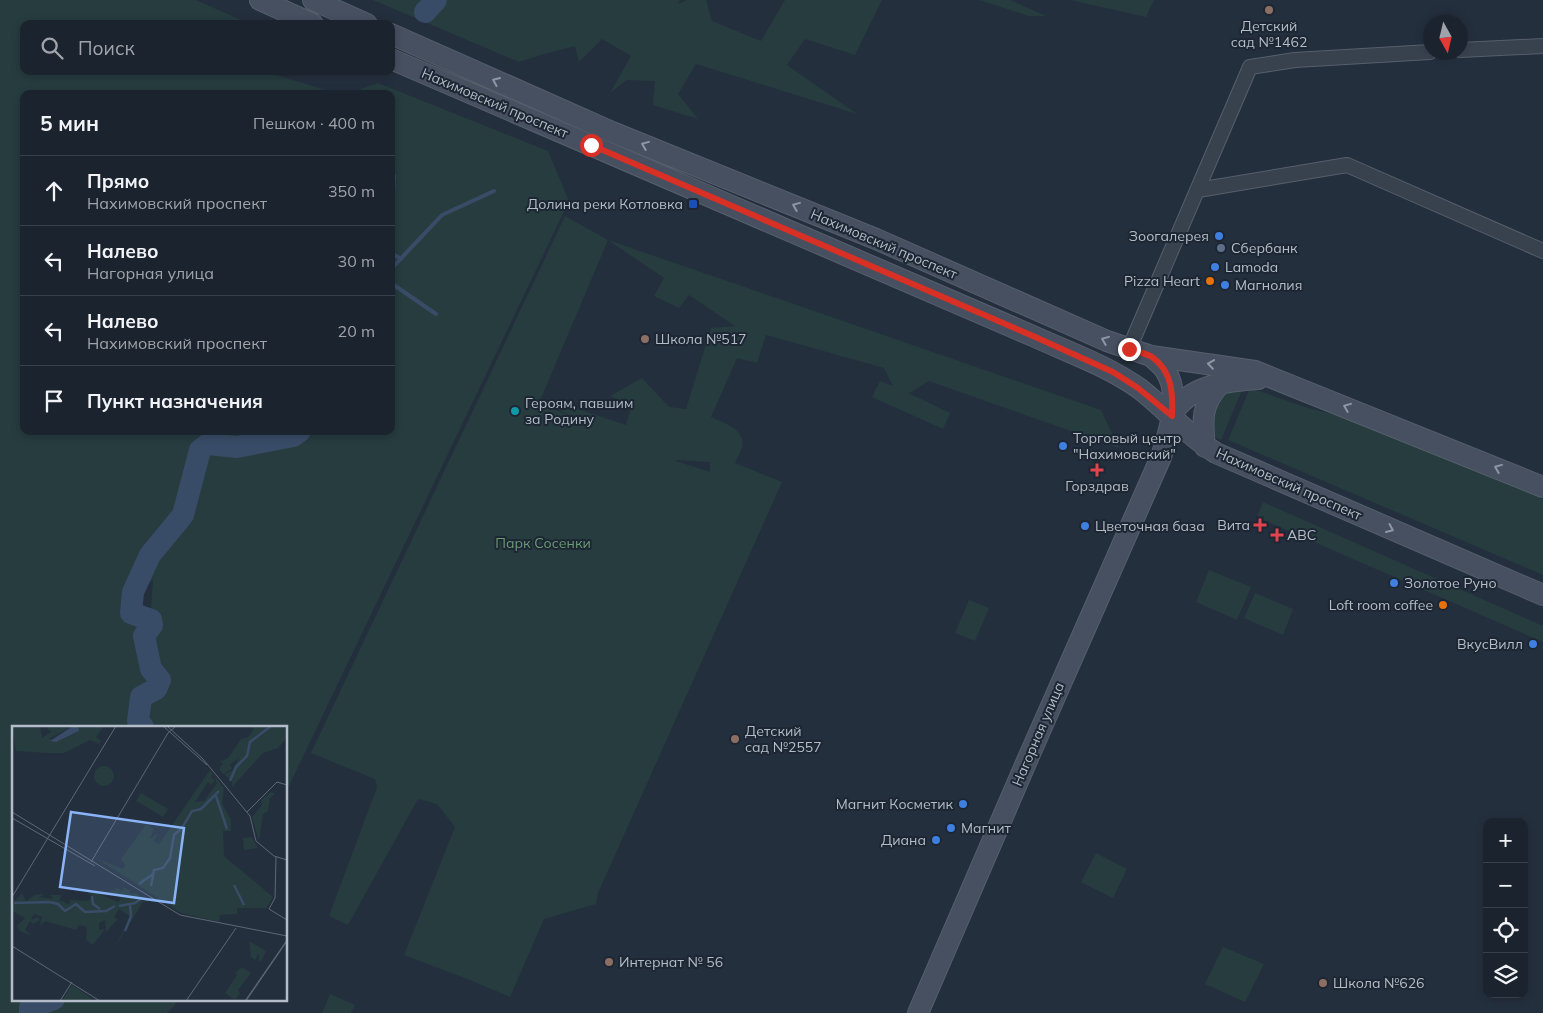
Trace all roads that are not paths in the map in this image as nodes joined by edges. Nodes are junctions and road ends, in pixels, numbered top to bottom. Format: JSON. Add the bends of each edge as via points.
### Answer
{"nodes":[{"id":1,"x":260,"y":0,"type":"edge"},
{"id":2,"x":313,"y":0,"type":"edge"},
{"id":3,"x":304,"y":20,"type":"edge"},
{"id":4,"x":358,"y":20,"type":"edge"},
{"id":5,"x":395,"y":36,"type":"edge"},
{"id":6,"x":1543,"y":46,"type":"edge"},
{"id":7,"x":1468,"y":50,"type":"edge"},
{"id":8,"x":1423,"y":52,"type":"edge"},
{"id":9,"x":395,"y":60,"type":"edge"},
{"id":10,"x":1198,"y":190,"type":"junction"},
{"id":11,"x":1543,"y":251,"type":"edge"},
{"id":12,"x":1129,"y":349,"type":"junction"},
{"id":13,"x":1151,"y":356,"type":"junction"},
{"id":14,"x":1275,"y":378,"type":"junction"},
{"id":15,"x":1130,"y":383,"type":"junction"},
{"id":16,"x":1221,"y":383,"type":"junction"},
{"id":17,"x":1172,"y":416,"type":"junction"},
{"id":18,"x":1203,"y":445,"type":"junction"},
{"id":19,"x":1161,"y":457,"type":"junction"},
{"id":20,"x":1543,"y":487,"type":"edge"},
{"id":21,"x":1543,"y":595,"type":"edge"},
{"id":22,"x":918,"y":1013,"type":"edge"}],
"edges":[{"from":1,"to":3,"type":"main road"},
{"from":2,"to":4,"type":"main road"},
{"from":12,"to":5,"type":"main road","name":"Нахимовский проспект","one_way":true,"via":[[876,239],[612,132]]},
{"from":6,"to":7,"type":"street"},
{"from":8,"to":10,"type":"street","via":[[1295,60],[1250,67]]},
{"from":9,"to":15,"type":"main road","name":"Нахимовский проспект","via":[[1033,336]]},
{"from":10,"to":11,"type":"street","via":[[1347,165]]},
{"from":10,"to":12,"type":"street"},
{"from":12,"to":13,"type":"main road","name":"Нахимовский проспект"},
{"from":14,"to":13,"type":"main road","name":"Нахимовский проспект","one_way":true,"via":[[1244,369]]},
{"from":13,"to":17,"type":"main road","name":"Нагорная улица","via":[[1170,380]]},
{"from":14,"to":16,"type":"main road","name":"Нахимовский проспект"},
{"from":20,"to":14,"type":"main road","name":"Нахимовский проспект","one_way":true},
{"from":15,"to":17,"type":"main road","name":"Нахимовский проспект"},
{"from":15,"to":19,"type":"main road","via":[[1136,393],[1165,418]]},
{"from":16,"to":17,"type":"main road","name":"Нагорная улица","via":[[1191,395]]},
{"from":16,"to":18,"type":"main road","via":[[1210,396],[1204,412]]},
{"from":17,"to":18,"type":"main road","name":"Нахимовский проспект"},
{"from":17,"to":19,"type":"main road","name":"Нагорная улица"},
{"from":18,"to":19,"type":"main road","via":[[1177,446]]},
{"from":18,"to":21,"type":"main road","name":"Нахимовский проспект","one_way":true},
{"from":19,"to":22,"type":"main road","name":"Нагорная улица"}]}
